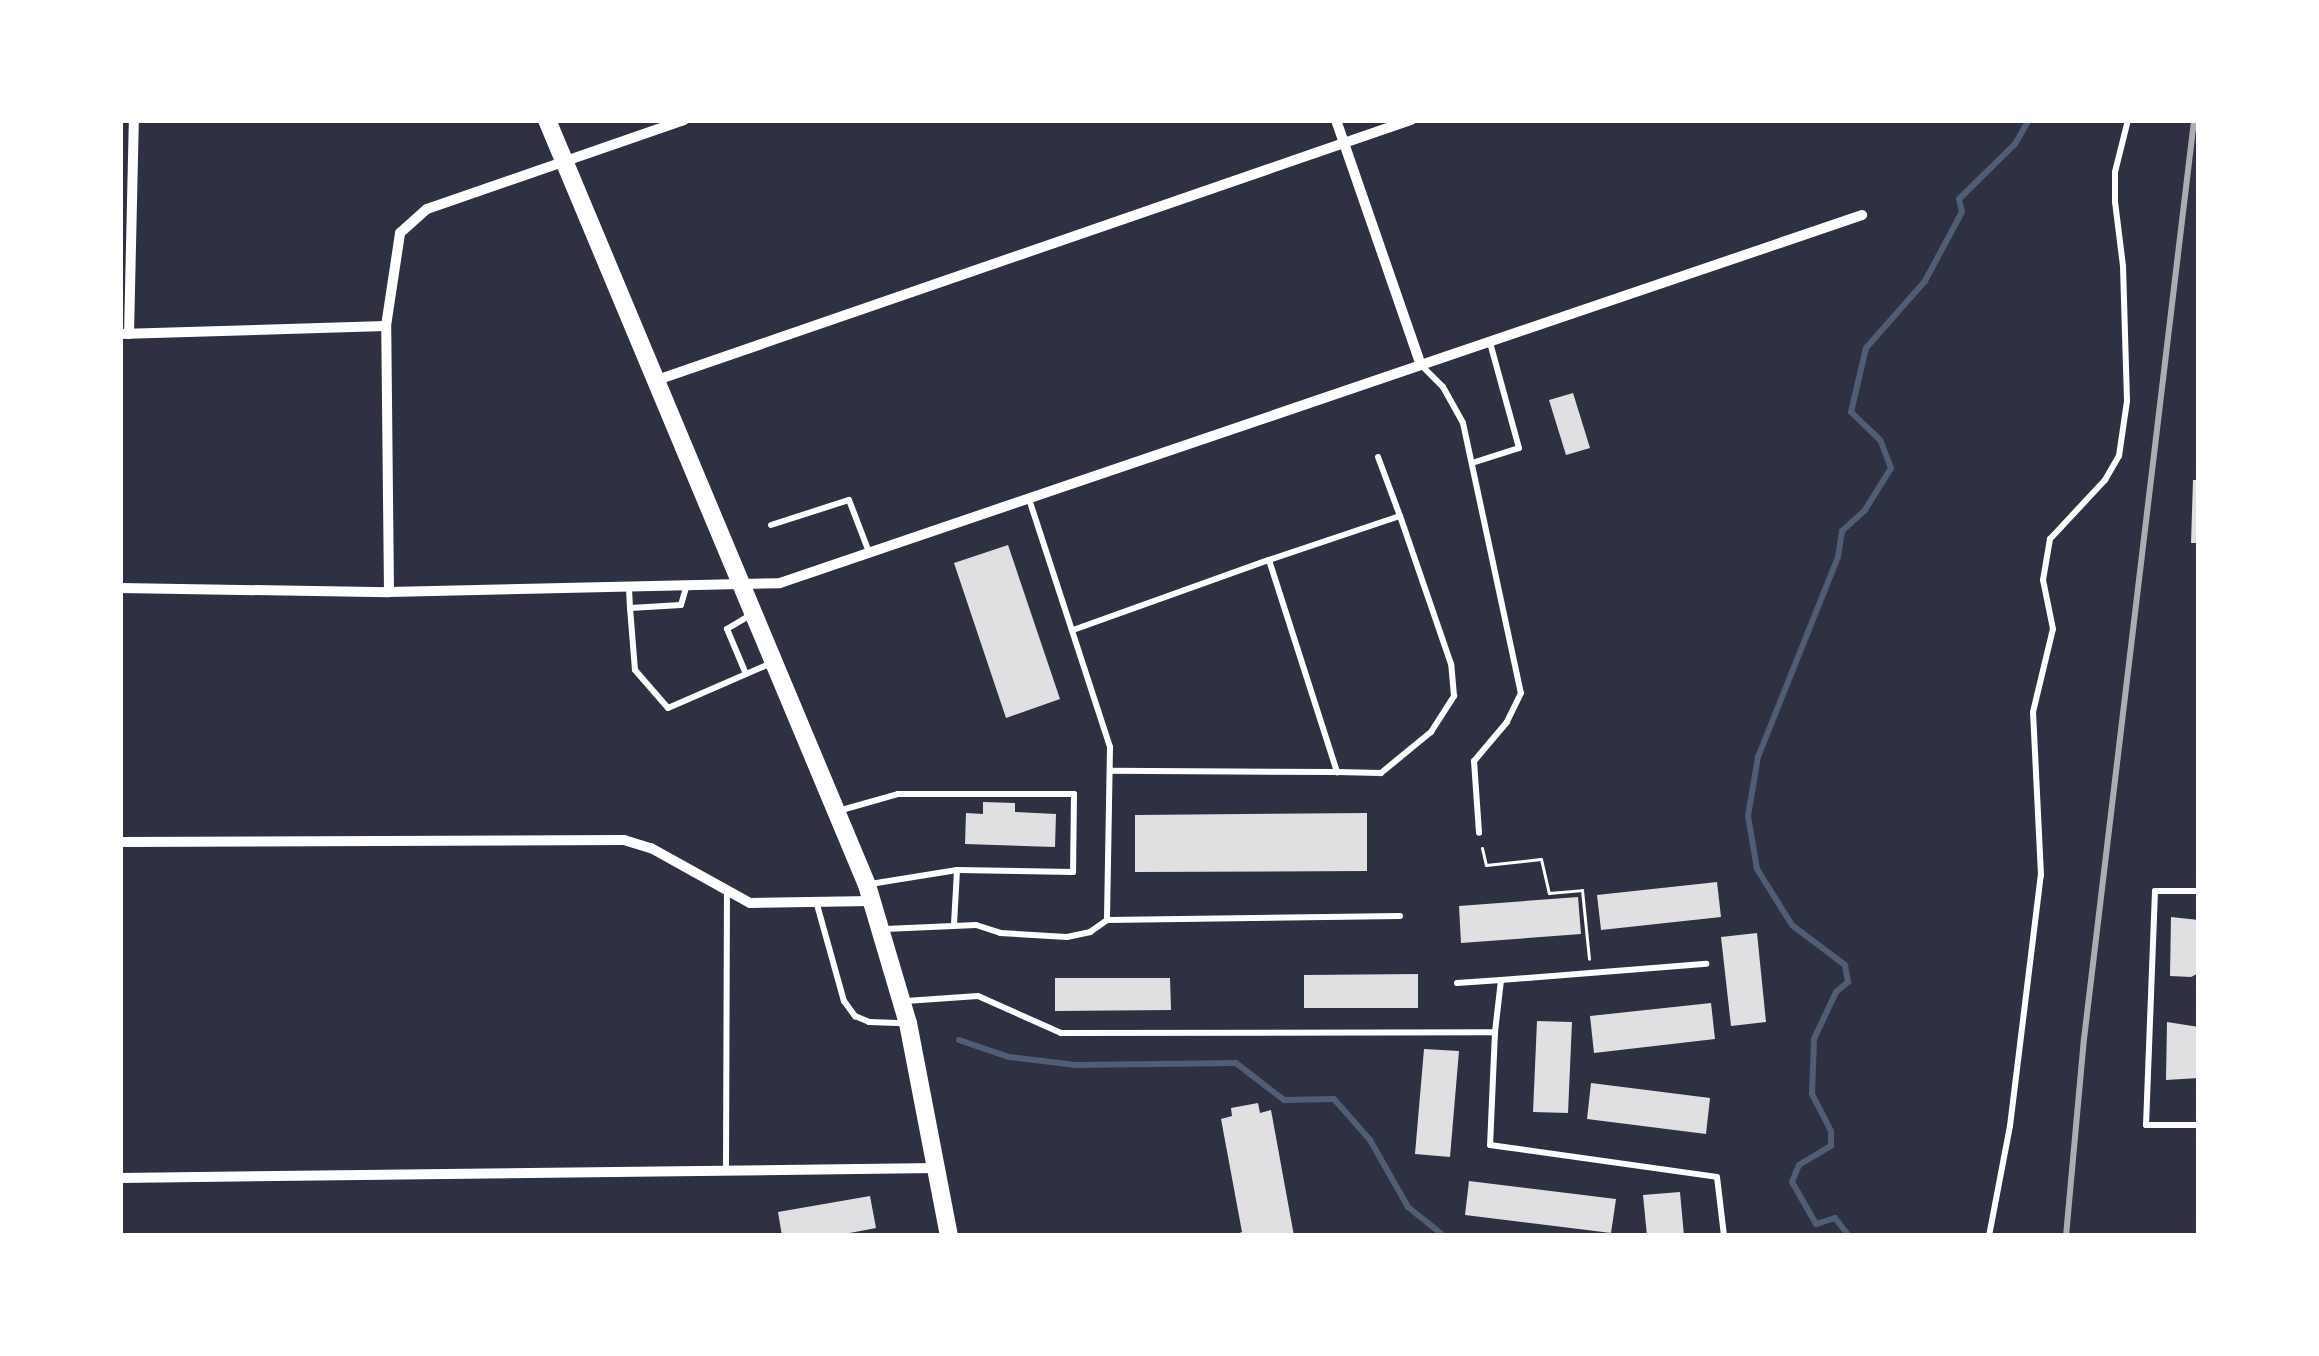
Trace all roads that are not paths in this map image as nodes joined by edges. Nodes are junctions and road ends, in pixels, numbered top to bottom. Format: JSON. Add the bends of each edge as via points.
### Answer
{"nodes":[{"id":1,"x":134,"y":120,"type":"edge"},
{"id":2,"x":547,"y":120,"type":"edge"},
{"id":3,"x":684,"y":120,"type":"edge"},
{"id":4,"x":1336,"y":120,"type":"edge"},
{"id":5,"x":1411,"y":120,"type":"edge"},
{"id":6,"x":2128,"y":120,"type":"edge"},
{"id":7,"x":1344,"y":143,"type":"junction"},
{"id":8,"x":564,"y":161,"type":"junction"},
{"id":9,"x":1862,"y":215,"type":"dead end"},
{"id":10,"x":386,"y":326,"type":"junction"},
{"id":11,"x":125,"y":334,"type":"edge"},
{"id":12,"x":1490,"y":342,"type":"junction"},
{"id":13,"x":1421,"y":365,"type":"junction"},
{"id":14,"x":657,"y":380,"type":"junction"},
{"id":15,"x":1378,"y":457,"type":"dead end"},
{"id":16,"x":1472,"y":463,"type":"junction"},
{"id":17,"x":1029,"y":497,"type":"junction"},
{"id":18,"x":1400,"y":516,"type":"junction"},
{"id":19,"x":771,"y":526,"type":"dead end"},
{"id":20,"x":869,"y":552,"type":"junction"},
{"id":21,"x":1268,"y":560,"type":"junction"},
{"id":22,"x":744,"y":587,"type":"junction"},
{"id":23,"x":120,"y":588,"type":"edge"},
{"id":24,"x":686,"y":588,"type":"junction"},
{"id":25,"x":629,"y":589,"type":"junction"},
{"id":26,"x":389,"y":592,"type":"junction"},
{"id":27,"x":630,"y":608,"type":"junction"},
{"id":28,"x":754,"y":612,"type":"junction"},
{"id":29,"x":1072,"y":630,"type":"junction"},
{"id":30,"x":775,"y":661,"type":"junction"},
{"id":31,"x":746,"y":674,"type":"junction"},
{"id":32,"x":1110,"y":771,"type":"junction"},
{"id":33,"x":1336,"y":772,"type":"junction"},
{"id":34,"x":838,"y":811,"type":"junction"},
{"id":35,"x":1478,"y":833,"type":"road end"},
{"id":36,"x":120,"y":842,"type":"edge"},
{"id":37,"x":957,"y":870,"type":"junction"},
{"id":38,"x":2199,"y":891,"type":"edge"},
{"id":39,"x":870,"y":893,"type":"junction"},
{"id":40,"x":727,"y":894,"type":"junction"},
{"id":41,"x":816,"y":902,"type":"junction"},
{"id":42,"x":1400,"y":916,"type":"dead end"},
{"id":43,"x":1107,"y":920,"type":"junction"},
{"id":44,"x":953,"y":924,"type":"junction"},
{"id":45,"x":881,"y":930,"type":"junction"},
{"id":46,"x":1706,"y":964,"type":"dead end"},
{"id":47,"x":1502,"y":980,"type":"junction"},
{"id":48,"x":1457,"y":983,"type":"dead end"},
{"id":49,"x":903,"y":1001,"type":"junction"},
{"id":50,"x":908,"y":1023,"type":"junction"},
{"id":51,"x":1495,"y":1032,"type":"junction"},
{"id":52,"x":2199,"y":1125,"type":"edge"},
{"id":53,"x":936,"y":1168,"type":"junction"},
{"id":54,"x":727,"y":1172,"type":"junction"},
{"id":55,"x":120,"y":1178,"type":"edge"},
{"id":56,"x":949,"y":1236,"type":"edge"},
{"id":57,"x":1724,"y":1236,"type":"edge"},
{"id":58,"x":1989,"y":1236,"type":"edge"}],
"edges":[{"from":1,"to":11,"type":"street"},
{"from":2,"to":8,"type":"highway"},
{"from":3,"to":8,"type":"street"},
{"from":4,"to":7,"type":"street"},
{"from":5,"to":7,"type":"street"},
{"from":6,"to":58,"type":"lane","via":[[2114,202],[2127,401],[2120,456],[2050,539],[2043,580],[2053,629],[2033,712],[2041,875]]},
{"from":7,"to":13,"type":"street"},
{"from":7,"to":14,"type":"street"},
{"from":8,"to":10,"type":"street","via":[[427,209],[400,233]]},
{"from":8,"to":14,"type":"highway"},
{"from":9,"to":12,"type":"street"},
{"from":10,"to":11,"type":"street"},
{"from":10,"to":26,"type":"street"},
{"from":12,"to":13,"type":"street"},
{"from":12,"to":16,"type":"lane","via":[[1519,448]]},
{"from":13,"to":16,"type":"lane","via":[[1463,423]]},
{"from":13,"to":17,"type":"street"},
{"from":14,"to":22,"type":"highway"},
{"from":15,"to":18,"type":"lane"},
{"from":16,"to":35,"type":"lane","via":[[1521,692],[1474,760]]},
{"from":17,"to":20,"type":"street"},
{"from":17,"to":29,"type":"lane"},
{"from":18,"to":21,"type":"lane"},
{"from":18,"to":33,"type":"lane","via":[[1451,664],[1454,696],[1431,732],[1381,773]]},
{"from":19,"to":20,"type":"lane","via":[[849,500]]},
{"from":20,"to":22,"type":"street"},
{"from":21,"to":29,"type":"lane"},
{"from":21,"to":33,"type":"lane"},
{"from":22,"to":24,"type":"street"},
{"from":22,"to":28,"type":"highway"},
{"from":23,"to":26,"type":"street"},
{"from":24,"to":25,"type":"street"},
{"from":24,"to":27,"type":"lane","via":[[681,605]]},
{"from":25,"to":26,"type":"street"},
{"from":25,"to":27,"type":"lane"},
{"from":27,"to":31,"type":"lane","via":[[634,670],[662,705]]},
{"from":28,"to":30,"type":"highway"},
{"from":28,"to":31,"type":"lane","via":[[727,629]]},
{"from":29,"to":32,"type":"lane","via":[[1110,747]]},
{"from":30,"to":31,"type":"lane"},
{"from":30,"to":34,"type":"highway"},
{"from":32,"to":33,"type":"lane"},
{"from":32,"to":43,"type":"lane"},
{"from":34,"to":37,"type":"lane","via":[[898,794],[1074,794],[1073,872]]},
{"from":34,"to":39,"type":"highway"},
{"from":36,"to":40,"type":"street","via":[[624,839]]},
{"from":37,"to":39,"type":"lane"},
{"from":37,"to":44,"type":"lane"},
{"from":38,"to":52,"type":"lane","via":[[2155,891],[2146,1125]]},
{"from":39,"to":41,"type":"street"},
{"from":39,"to":45,"type":"highway"},
{"from":40,"to":41,"type":"street","via":[[750,903]]},
{"from":40,"to":54,"type":"lane"},
{"from":41,"to":50,"type":"lane","via":[[855,1016]]},
{"from":42,"to":43,"type":"lane"},
{"from":43,"to":44,"type":"lane","via":[[1067,937]]},
{"from":44,"to":45,"type":"lane"},
{"from":45,"to":49,"type":"highway"},
{"from":46,"to":47,"type":"lane"},
{"from":47,"to":48,"type":"lane"},
{"from":47,"to":51,"type":"lane"},
{"from":49,"to":50,"type":"highway"},
{"from":49,"to":51,"type":"lane","via":[[978,996],[1061,1033]]},
{"from":50,"to":53,"type":"highway"},
{"from":51,"to":57,"type":"lane","via":[[1490,1145],[1717,1178]]},
{"from":53,"to":54,"type":"street"},
{"from":53,"to":56,"type":"highway"},
{"from":54,"to":55,"type":"street"}]}
